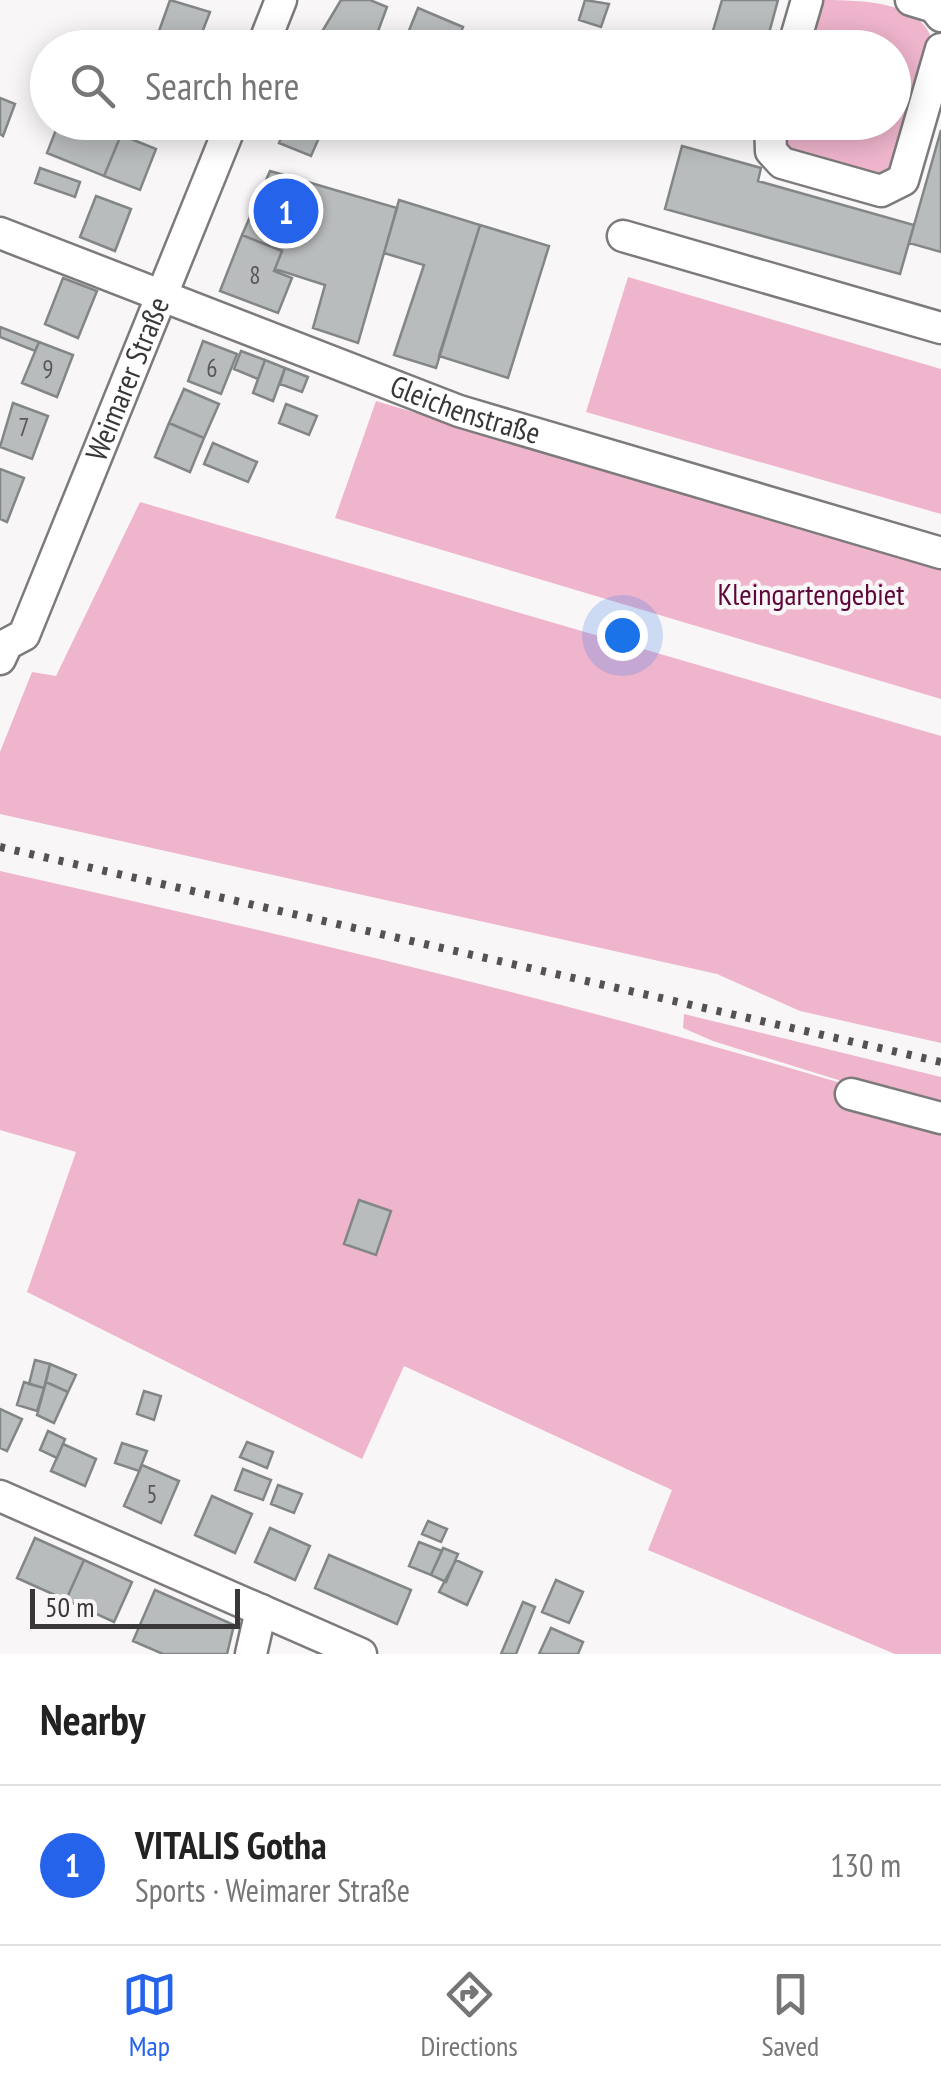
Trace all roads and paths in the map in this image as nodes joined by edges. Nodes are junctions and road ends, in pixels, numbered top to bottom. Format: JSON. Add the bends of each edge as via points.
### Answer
{"nodes":[{"id":1,"x":282,"y":0,"type":"edge"},
{"id":2,"x":807,"y":0,"type":"edge"},
{"id":3,"x":911,"y":0,"type":"edge"},
{"id":4,"x":941,"y":16,"type":"edge"},
{"id":5,"x":270,"y":30,"type":"edge"},
{"id":6,"x":798,"y":30,"type":"edge"},
{"id":7,"x":941,"y":49,"type":"edge"},
{"id":8,"x":225,"y":140,"type":"edge"},
{"id":9,"x":771,"y":140,"type":"edge"},
{"id":10,"x":0,"y":233,"type":"edge"},
{"id":11,"x":623,"y":236,"type":"dead end"},
{"id":12,"x":162,"y":296,"type":"junction"},
{"id":13,"x":941,"y":328,"type":"edge"},
{"id":14,"x":941,"y":553,"type":"edge"},
{"id":15,"x":0,"y":659,"type":"edge"},
{"id":16,"x":852,"y":1094,"type":"dead end"},
{"id":17,"x":941,"y":1118,"type":"edge"},
{"id":18,"x":0,"y":1496,"type":"edge"},
{"id":19,"x":260,"y":1610,"type":"junction"},
{"id":20,"x":250,"y":1654,"type":"edge"},
{"id":21,"x":361,"y":1654,"type":"edge"}],
"edges":[{"from":1,"to":5,"type":"street"},
{"from":2,"to":6,"type":"street"},
{"from":3,"to":4,"type":"street"},
{"from":7,"to":9,"type":"street","via":[[903,180],[893,188],[882,191],[782,164]]},
{"from":8,"to":12,"type":"street","name":"Weimarer Straße"},
{"from":10,"to":12,"type":"street","name":"Gleichenstraße"},
{"from":11,"to":13,"type":"street"},
{"from":12,"to":14,"type":"street","name":"Gleichenstraße","via":[[458,411]]},
{"from":12,"to":15,"type":"street","name":"Weimarer Straße","via":[[24,635],[7,644]]},
{"from":16,"to":17,"type":"street"},
{"from":18,"to":19,"type":"street"},
{"from":19,"to":20,"type":"street"},
{"from":19,"to":21,"type":"street"}]}
